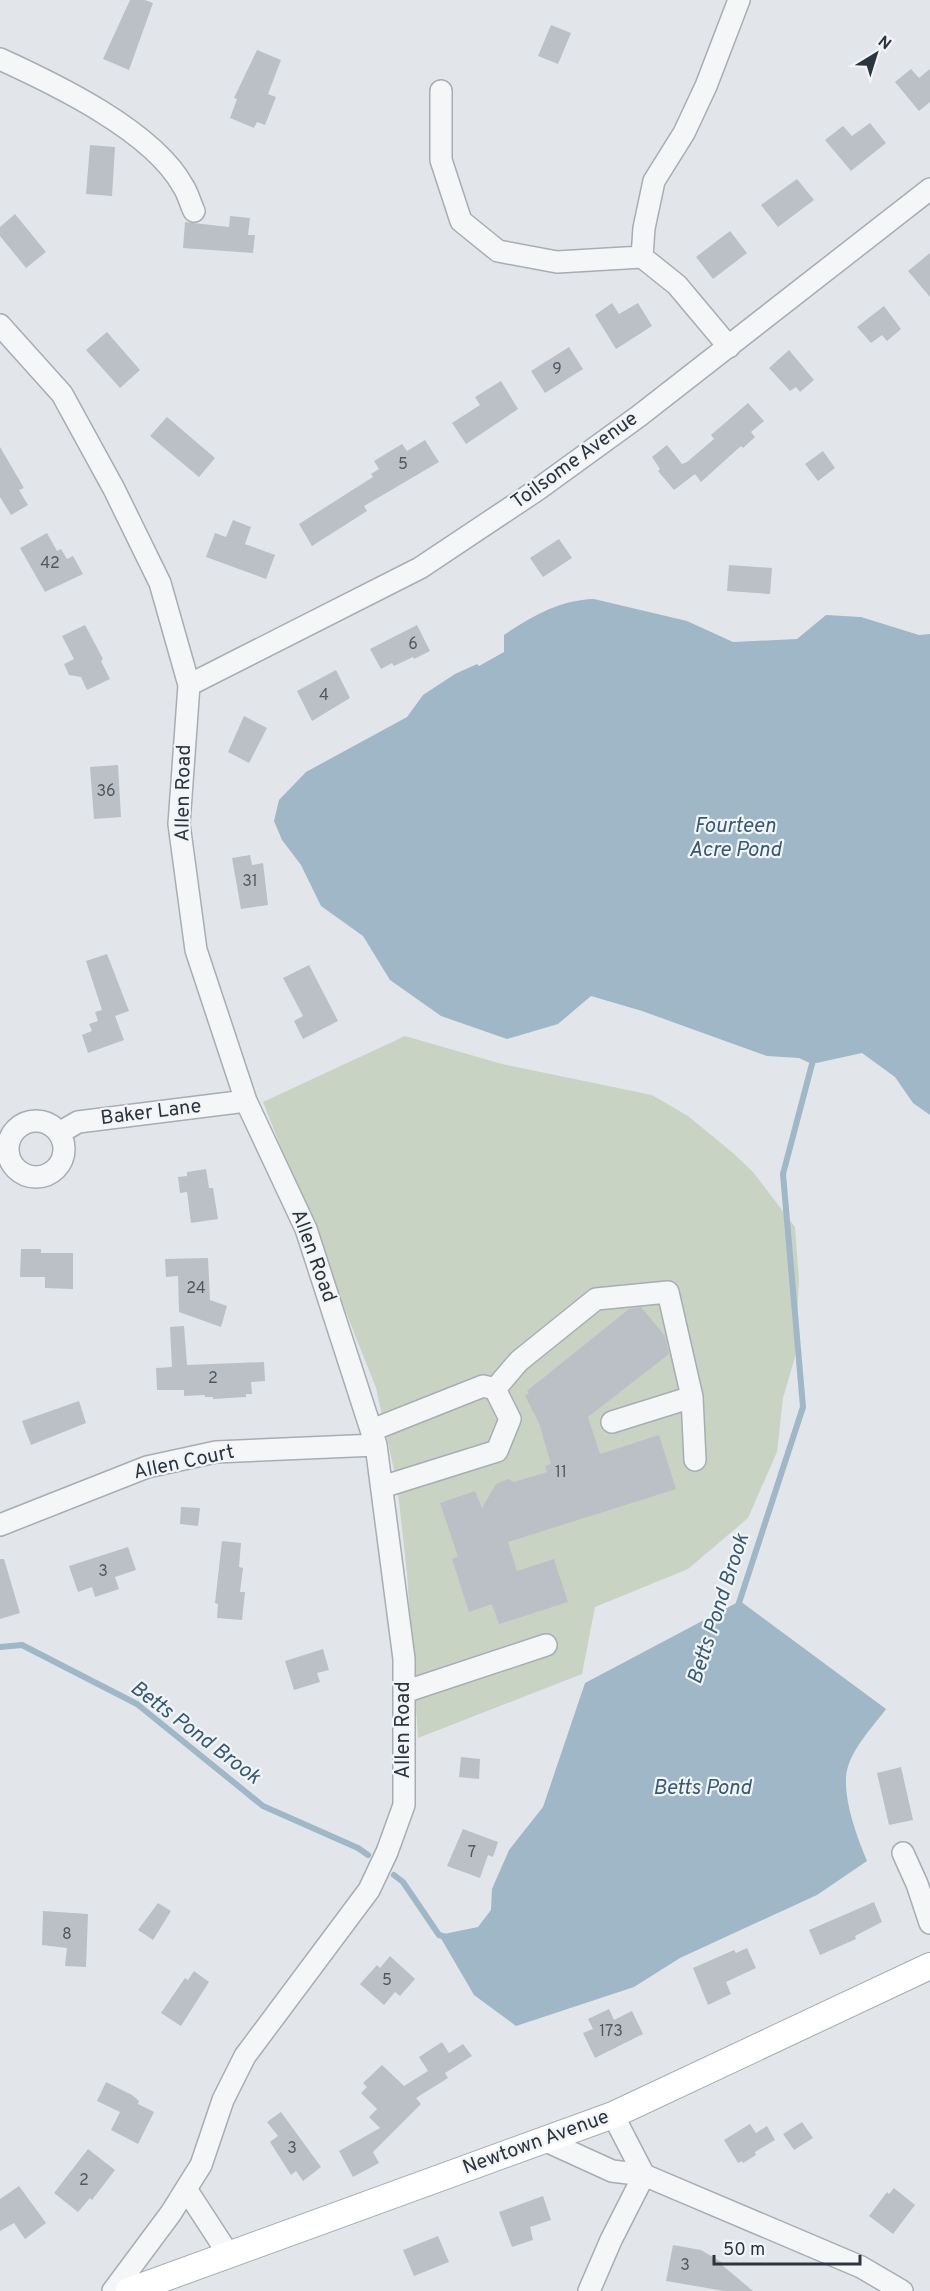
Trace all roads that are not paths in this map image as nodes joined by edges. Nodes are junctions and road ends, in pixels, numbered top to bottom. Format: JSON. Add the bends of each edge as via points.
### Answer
{"nodes":[{"id":1,"x":739,"y":0,"type":"edge"},
{"id":2,"x":0,"y":59,"type":"edge"},
{"id":3,"x":441,"y":91,"type":"dead end"},
{"id":4,"x":930,"y":189,"type":"edge"},
{"id":5,"x":194,"y":211,"type":"dead end"},
{"id":6,"x":642,"y":256,"type":"junction"},
{"id":7,"x":0,"y":325,"type":"edge"},
{"id":8,"x":729,"y":347,"type":"junction"},
{"id":9,"x":189,"y":685,"type":"junction"},
{"id":10,"x":246,"y":1101,"type":"junction"},
{"id":11,"x":59,"y":1133,"type":"dead end"},
{"id":12,"x":495,"y":1389,"type":"junction"},
{"id":13,"x":692,"y":1397,"type":"junction"},
{"id":14,"x":612,"y":1422,"type":"dead end"},
{"id":15,"x":374,"y":1437,"type":"junction"},
{"id":16,"x":695,"y":1460,"type":"dead end"},
{"id":17,"x":382,"y":1487,"type":"junction"},
{"id":18,"x":0,"y":1525,"type":"edge"},
{"id":19,"x":546,"y":1645,"type":"dead end"},
{"id":20,"x":404,"y":1692,"type":"junction"},
{"id":21,"x":903,"y":1853,"type":"dead end"},
{"id":22,"x":930,"y":1923,"type":"edge"},
{"id":23,"x":930,"y":1966,"type":"edge"},
{"id":24,"x":613,"y":2115,"type":"junction"},
{"id":25,"x":544,"y":2140,"type":"junction"},
{"id":26,"x":644,"y":2175,"type":"junction"},
{"id":27,"x":186,"y":2189,"type":"junction"},
{"id":28,"x":229,"y":2255,"type":"junction"},
{"id":29,"x":113,"y":2291,"type":"edge"},
{"id":30,"x":129,"y":2291,"type":"edge"},
{"id":31,"x":589,"y":2291,"type":"edge"},
{"id":32,"x":902,"y":2291,"type":"edge"}],
"edges":[{"from":1,"to":6,"type":"street","via":[[698,105],[654,181]]},
{"from":2,"to":5,"type":"street","via":[[77,96],[135,136],[175,174]]},
{"from":3,"to":6,"type":"street","via":[[441,160],[461,221],[498,251],[557,262]]},
{"from":4,"to":8,"type":"street","name":"Toilsome Avenue"},
{"from":6,"to":8,"type":"street","via":[[677,285]]},
{"from":7,"to":9,"type":"street","name":"Allen Road","via":[[62,394],[114,489],[160,583]]},
{"from":8,"to":9,"type":"street","name":"Toilsome Avenue","via":[[537,490],[420,567]]},
{"from":9,"to":10,"type":"street","name":"Allen Road","via":[[179,824],[187,887],[196,950]]},
{"from":10,"to":11,"type":"street","name":"Baker Lane","via":[[78,1122]]},
{"from":10,"to":15,"type":"street","name":"Allen Road","via":[[306,1229]]},
{"from":12,"to":13,"type":"street","via":[[519,1361],[597,1299],[668,1293]]},
{"from":12,"to":15,"type":"street","name":"Allen Court","via":[[483,1386]]},
{"from":12,"to":17,"type":"street","via":[[510,1419],[497,1450]]},
{"from":13,"to":14,"type":"street"},
{"from":13,"to":16,"type":"street"},
{"from":15,"to":17,"type":"street","name":"Allen Road"},
{"from":15,"to":18,"type":"street","name":"Allen Court","via":[[216,1452],[147,1467]]},
{"from":17,"to":20,"type":"street","name":"Allen Road","via":[[404,1659]]},
{"from":19,"to":20,"type":"street"},
{"from":20,"to":27,"type":"street","name":"Allen Road","via":[[404,1805],[387,1852],[369,1890],[245,2056],[223,2100],[201,2165]]},
{"from":21,"to":22,"type":"street"},
{"from":23,"to":24,"type":"main road","name":"Newtown Avenue"},
{"from":24,"to":25,"type":"main road","name":"Newtown Avenue"},
{"from":24,"to":26,"type":"street"},
{"from":25,"to":26,"type":"street","via":[[612,2170]]},
{"from":25,"to":28,"type":"main road","name":"Newtown Avenue"},
{"from":26,"to":31,"type":"street"},
{"from":26,"to":32,"type":"street","via":[[861,2267]]},
{"from":27,"to":28,"type":"street"},
{"from":27,"to":29,"type":"street","name":"Allen Road"},
{"from":28,"to":30,"type":"main road","name":"Newtown Avenue"}]}
